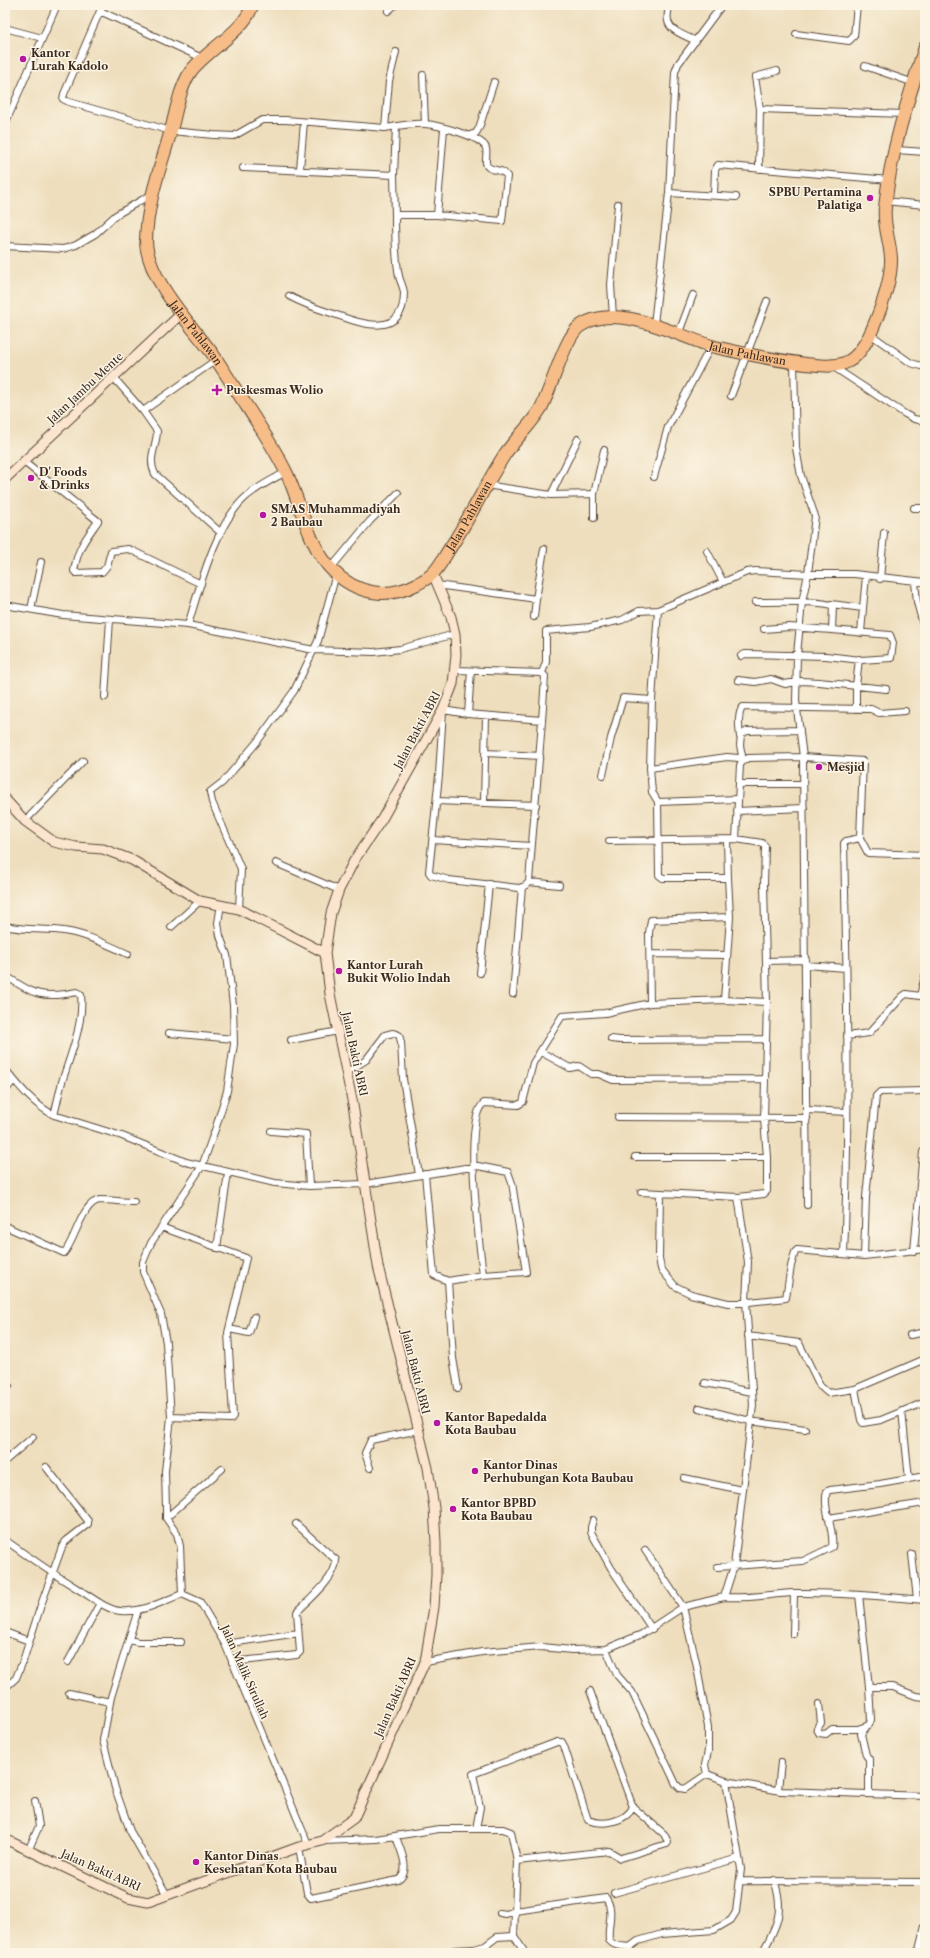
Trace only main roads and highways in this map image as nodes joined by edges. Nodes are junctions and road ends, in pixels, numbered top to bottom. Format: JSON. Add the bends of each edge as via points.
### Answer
{"nodes":[{"id":1,"x":252,"y":5,"type":"edge"},
{"id":2,"x":925,"y":47,"type":"edge"}],
"edges":[{"from":1,"to":2,"type":"highway","name":"Jalan Pahlawan","via":[[248,19],[202,58],[186,80],[152,194],[146,236],[148,258],[162,285],[257,422],[286,472],[320,553],[333,571],[359,589],[388,594],[435,580],[506,452],[540,410],[575,329],[594,320],[613,317],[654,324],[711,346],[747,354],[832,366],[853,358],[870,334],[890,270],[891,255],[884,218],[888,180],[904,114]]}]}
